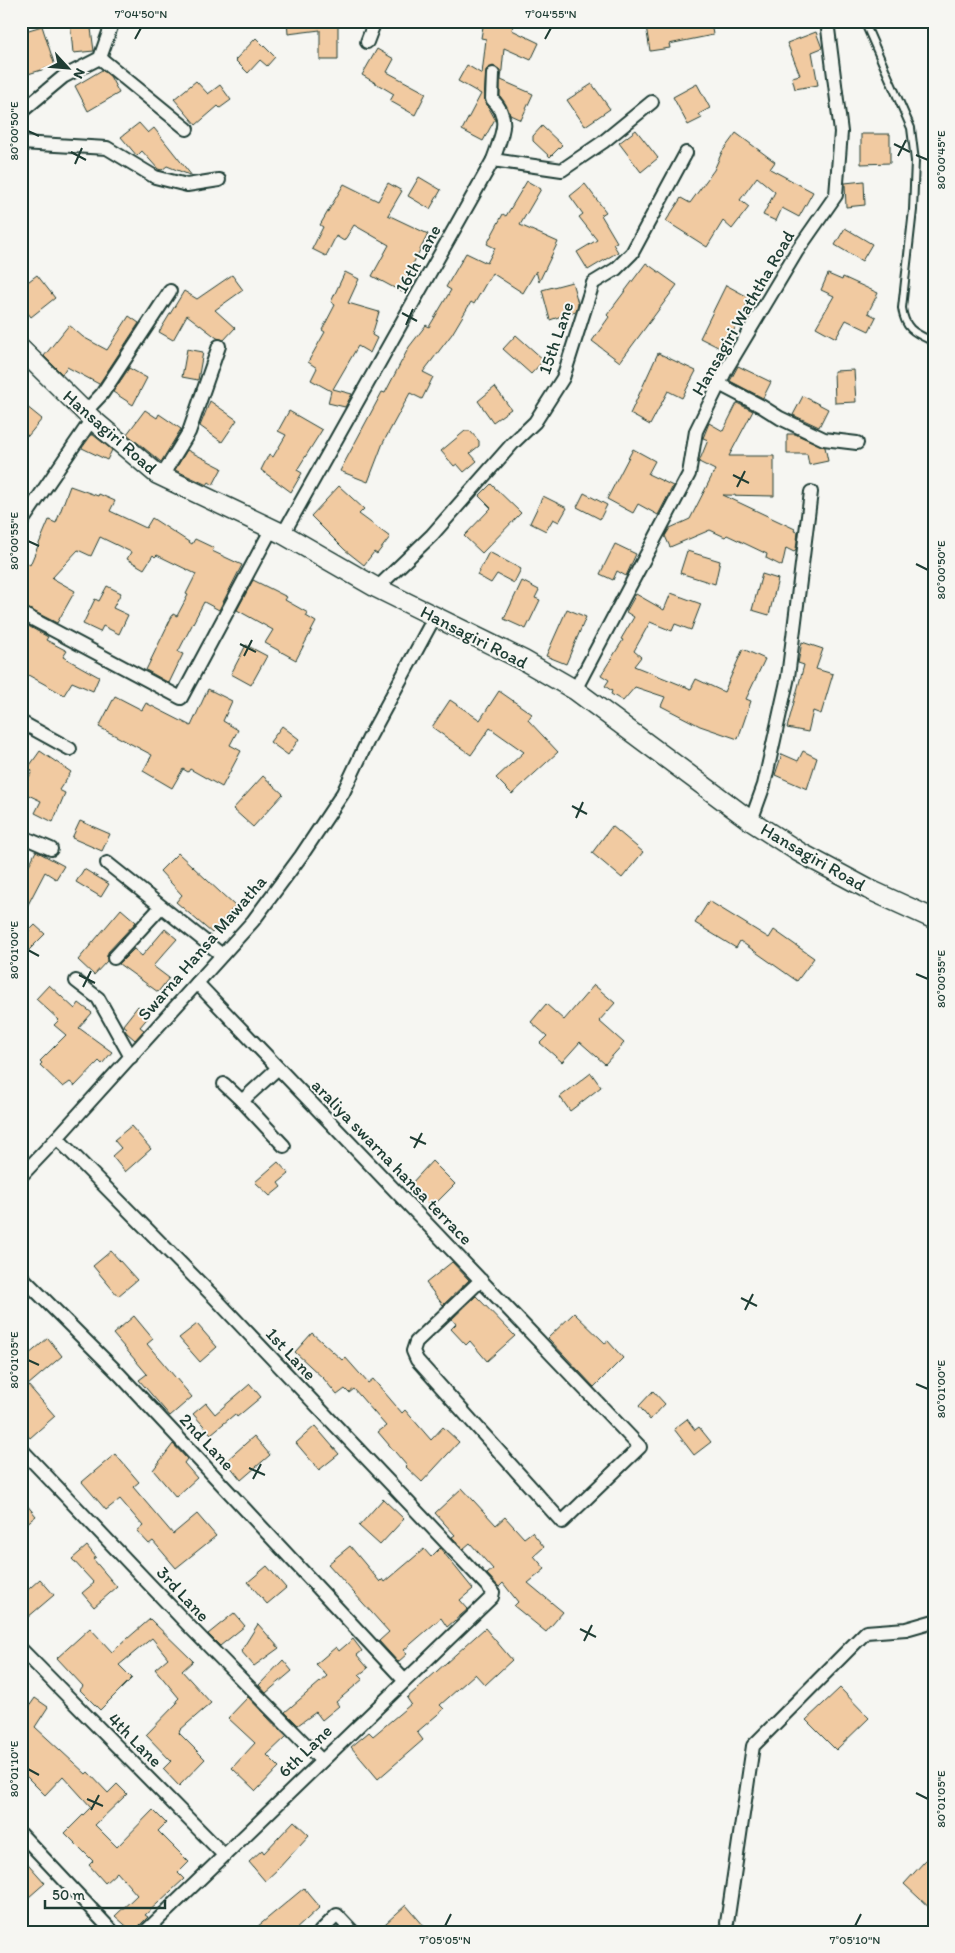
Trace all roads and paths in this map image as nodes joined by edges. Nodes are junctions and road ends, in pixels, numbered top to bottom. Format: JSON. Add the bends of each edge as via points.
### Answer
{"nodes":[{"id":1,"x":113,"y":21,"type":"edge"},
{"id":2,"x":375,"y":21,"type":"edge"},
{"id":3,"x":827,"y":21,"type":"edge"},
{"id":4,"x":864,"y":21,"type":"edge"},
{"id":5,"x":367,"y":42,"type":"dead end"},
{"id":6,"x":100,"y":58,"type":"junction"},
{"id":7,"x":492,"y":74,"type":"dead end"},
{"id":8,"x":652,"y":102,"type":"dead end"},
{"id":9,"x":21,"y":112,"type":"edge"},
{"id":10,"x":188,"y":129,"type":"dead end"},
{"id":11,"x":21,"y":143,"type":"edge"},
{"id":12,"x":686,"y":153,"type":"dead end"},
{"id":13,"x":493,"y":160,"type":"junction"},
{"id":14,"x":219,"y":180,"type":"dead end"},
{"id":15,"x":170,"y":291,"type":"dead end"},
{"id":16,"x":934,"y":342,"type":"edge"},
{"id":17,"x":219,"y":346,"type":"dead end"},
{"id":18,"x":21,"y":350,"type":"edge"},
{"id":19,"x":719,"y":384,"type":"junction"},
{"id":20,"x":89,"y":416,"type":"junction"},
{"id":21,"x":858,"y":443,"type":"dead end"},
{"id":22,"x":162,"y":476,"type":"junction"},
{"id":23,"x":812,"y":492,"type":"dead end"},
{"id":24,"x":21,"y":522,"type":"edge"},
{"id":25,"x":277,"y":532,"type":"junction"},
{"id":26,"x":377,"y":588,"type":"junction"},
{"id":27,"x":21,"y":613,"type":"edge"},
{"id":28,"x":436,"y":616,"type":"junction"},
{"id":29,"x":575,"y":690,"type":"junction"},
{"id":30,"x":21,"y":722,"type":"edge"},
{"id":31,"x":70,"y":748,"type":"dead end"},
{"id":32,"x":751,"y":821,"type":"junction"},
{"id":33,"x":21,"y":836,"type":"edge"},
{"id":34,"x":51,"y":849,"type":"dead end"},
{"id":35,"x":107,"y":863,"type":"dead end"},
{"id":36,"x":161,"y":907,"type":"junction"},
{"id":37,"x":934,"y":919,"type":"edge"},
{"id":38,"x":222,"y":955,"type":"junction"},
{"id":39,"x":114,"y":958,"type":"dead end"},
{"id":40,"x":76,"y":981,"type":"dead end"},
{"id":41,"x":197,"y":983,"type":"junction"},
{"id":42,"x":131,"y":1057,"type":"junction"},
{"id":43,"x":278,"y":1068,"type":"junction"},
{"id":44,"x":224,"y":1084,"type":"dead end"},
{"id":45,"x":242,"y":1101,"type":"junction"},
{"id":46,"x":57,"y":1138,"type":"junction"},
{"id":47,"x":284,"y":1146,"type":"dead end"},
{"id":48,"x":21,"y":1176,"type":"edge"},
{"id":49,"x":21,"y":1276,"type":"edge"},
{"id":50,"x":481,"y":1280,"type":"junction"},
{"id":51,"x":21,"y":1449,"type":"edge"},
{"id":52,"x":492,"y":1597,"type":"joint"},
{"id":53,"x":934,"y":1621,"type":"edge"},
{"id":54,"x":21,"y":1649,"type":"edge"},
{"id":55,"x":404,"y":1680,"type":"junction"},
{"id":56,"x":321,"y":1760,"type":"junction"},
{"id":57,"x":21,"y":1834,"type":"edge"},
{"id":58,"x":224,"y":1855,"type":"junction"},
{"id":59,"x":726,"y":1923,"type":"dead end"},
{"id":60,"x":112,"y":1932,"type":"edge"},
{"id":61,"x":145,"y":1932,"type":"edge"},
{"id":62,"x":320,"y":1932,"type":"edge"},
{"id":63,"x":353,"y":1932,"type":"edge"}],
"edges":[{"from":1,"to":6,"type":"street"},
{"from":2,"to":5,"type":"street"},
{"from":3,"to":19,"type":"street","name":"Hansagiri Waththa Road","via":[[842,132],[836,195],[797,251]]},
{"from":4,"to":16,"type":"lane","via":[[911,128],[915,161],[902,308],[904,320],[916,334]]},
{"from":6,"to":9,"type":"street","via":[[63,77]]},
{"from":6,"to":10,"type":"street"},
{"from":7,"to":13,"type":"street","name":"16th Lane","via":[[492,99],[501,108],[504,124]]},
{"from":8,"to":13,"type":"street","via":[[562,170]]},
{"from":11,"to":14,"type":"street","via":[[108,148],[155,177],[187,184]]},
{"from":12,"to":26,"type":"street","name":"15th Lane","via":[[632,253],[616,269],[593,283],[563,378],[534,422],[432,535]]},
{"from":13,"to":25,"type":"street","name":"16th Lane"},
{"from":15,"to":20,"type":"street"},
{"from":17,"to":22,"type":"street","via":[[189,432]]},
{"from":18,"to":20,"type":"street","name":"Hansagiri Road"},
{"from":19,"to":21,"type":"street","via":[[824,439]]},
{"from":19,"to":29,"type":"street","name":"Hansagiri Waththa Road","via":[[696,431],[689,474]]},
{"from":20,"to":22,"type":"street","name":"Hansagiri Road"},
{"from":20,"to":24,"type":"street"},
{"from":22,"to":25,"type":"street","name":"Hansagiri Road"},
{"from":23,"to":32,"type":"street","via":[[788,677],[764,785]]},
{"from":25,"to":26,"type":"street","name":"Hansagiri Road"},
{"from":25,"to":27,"type":"street","name":"16th Lane","via":[[181,698]]},
{"from":26,"to":28,"type":"street","name":"Hansagiri Road"},
{"from":28,"to":29,"type":"street","name":"Hansagiri Road"},
{"from":28,"to":38,"type":"street","name":"Swarna Hansa Mawatha","via":[[369,738],[343,793],[301,856]]},
{"from":29,"to":32,"type":"street","name":"Hansagiri Road"},
{"from":30,"to":31,"type":"street"},
{"from":32,"to":37,"type":"street","name":"Hansagiri Road","via":[[822,864]]},
{"from":33,"to":34,"type":"street"},
{"from":35,"to":36,"type":"street"},
{"from":36,"to":38,"type":"street"},
{"from":36,"to":39,"type":"street"},
{"from":38,"to":41,"type":"street","name":"Swarna Hansa Mawatha"},
{"from":40,"to":42,"type":"street","via":[[98,998]]},
{"from":41,"to":42,"type":"street","name":"Swarna Hansa Mawatha"},
{"from":41,"to":43,"type":"street","name":"araliya swarna hansa terrace"},
{"from":42,"to":46,"type":"street","name":"Swarna Hansa Mawatha"},
{"from":43,"to":45,"type":"street"},
{"from":43,"to":50,"type":"street","name":"araliya swarna hansa terrace"},
{"from":44,"to":45,"type":"street"},
{"from":45,"to":47,"type":"street"},
{"from":46,"to":48,"type":"street","name":"Swarna Hansa Mawatha"},
{"from":46,"to":52,"type":"street","name":"1st Lane","via":[[222,1305],[493,1592]]},
{"from":49,"to":55,"type":"street","name":"2nd Lane","via":[[120,1375]]},
{"from":50,"to":50,"type":"street","name":"araliya swarna hansa terrace","via":[[640,1447],[562,1522],[417,1360],[413,1351],[416,1342]]},
{"from":51,"to":56,"type":"street","name":"3rd Lane","via":[[190,1628]]},
{"from":52,"to":55,"type":"street","name":"6th Lane"},
{"from":53,"to":59,"type":"street","via":[[906,1629],[866,1632],[753,1746]]},
{"from":54,"to":58,"type":"street","name":"4th Lane"},
{"from":55,"to":56,"type":"street","name":"6th Lane"},
{"from":56,"to":58,"type":"street","name":"6th Lane"},
{"from":57,"to":60,"type":"street"},
{"from":58,"to":61,"type":"street","name":"6th Lane"},
{"from":62,"to":63,"type":"street","via":[[337,1915]]}]}
